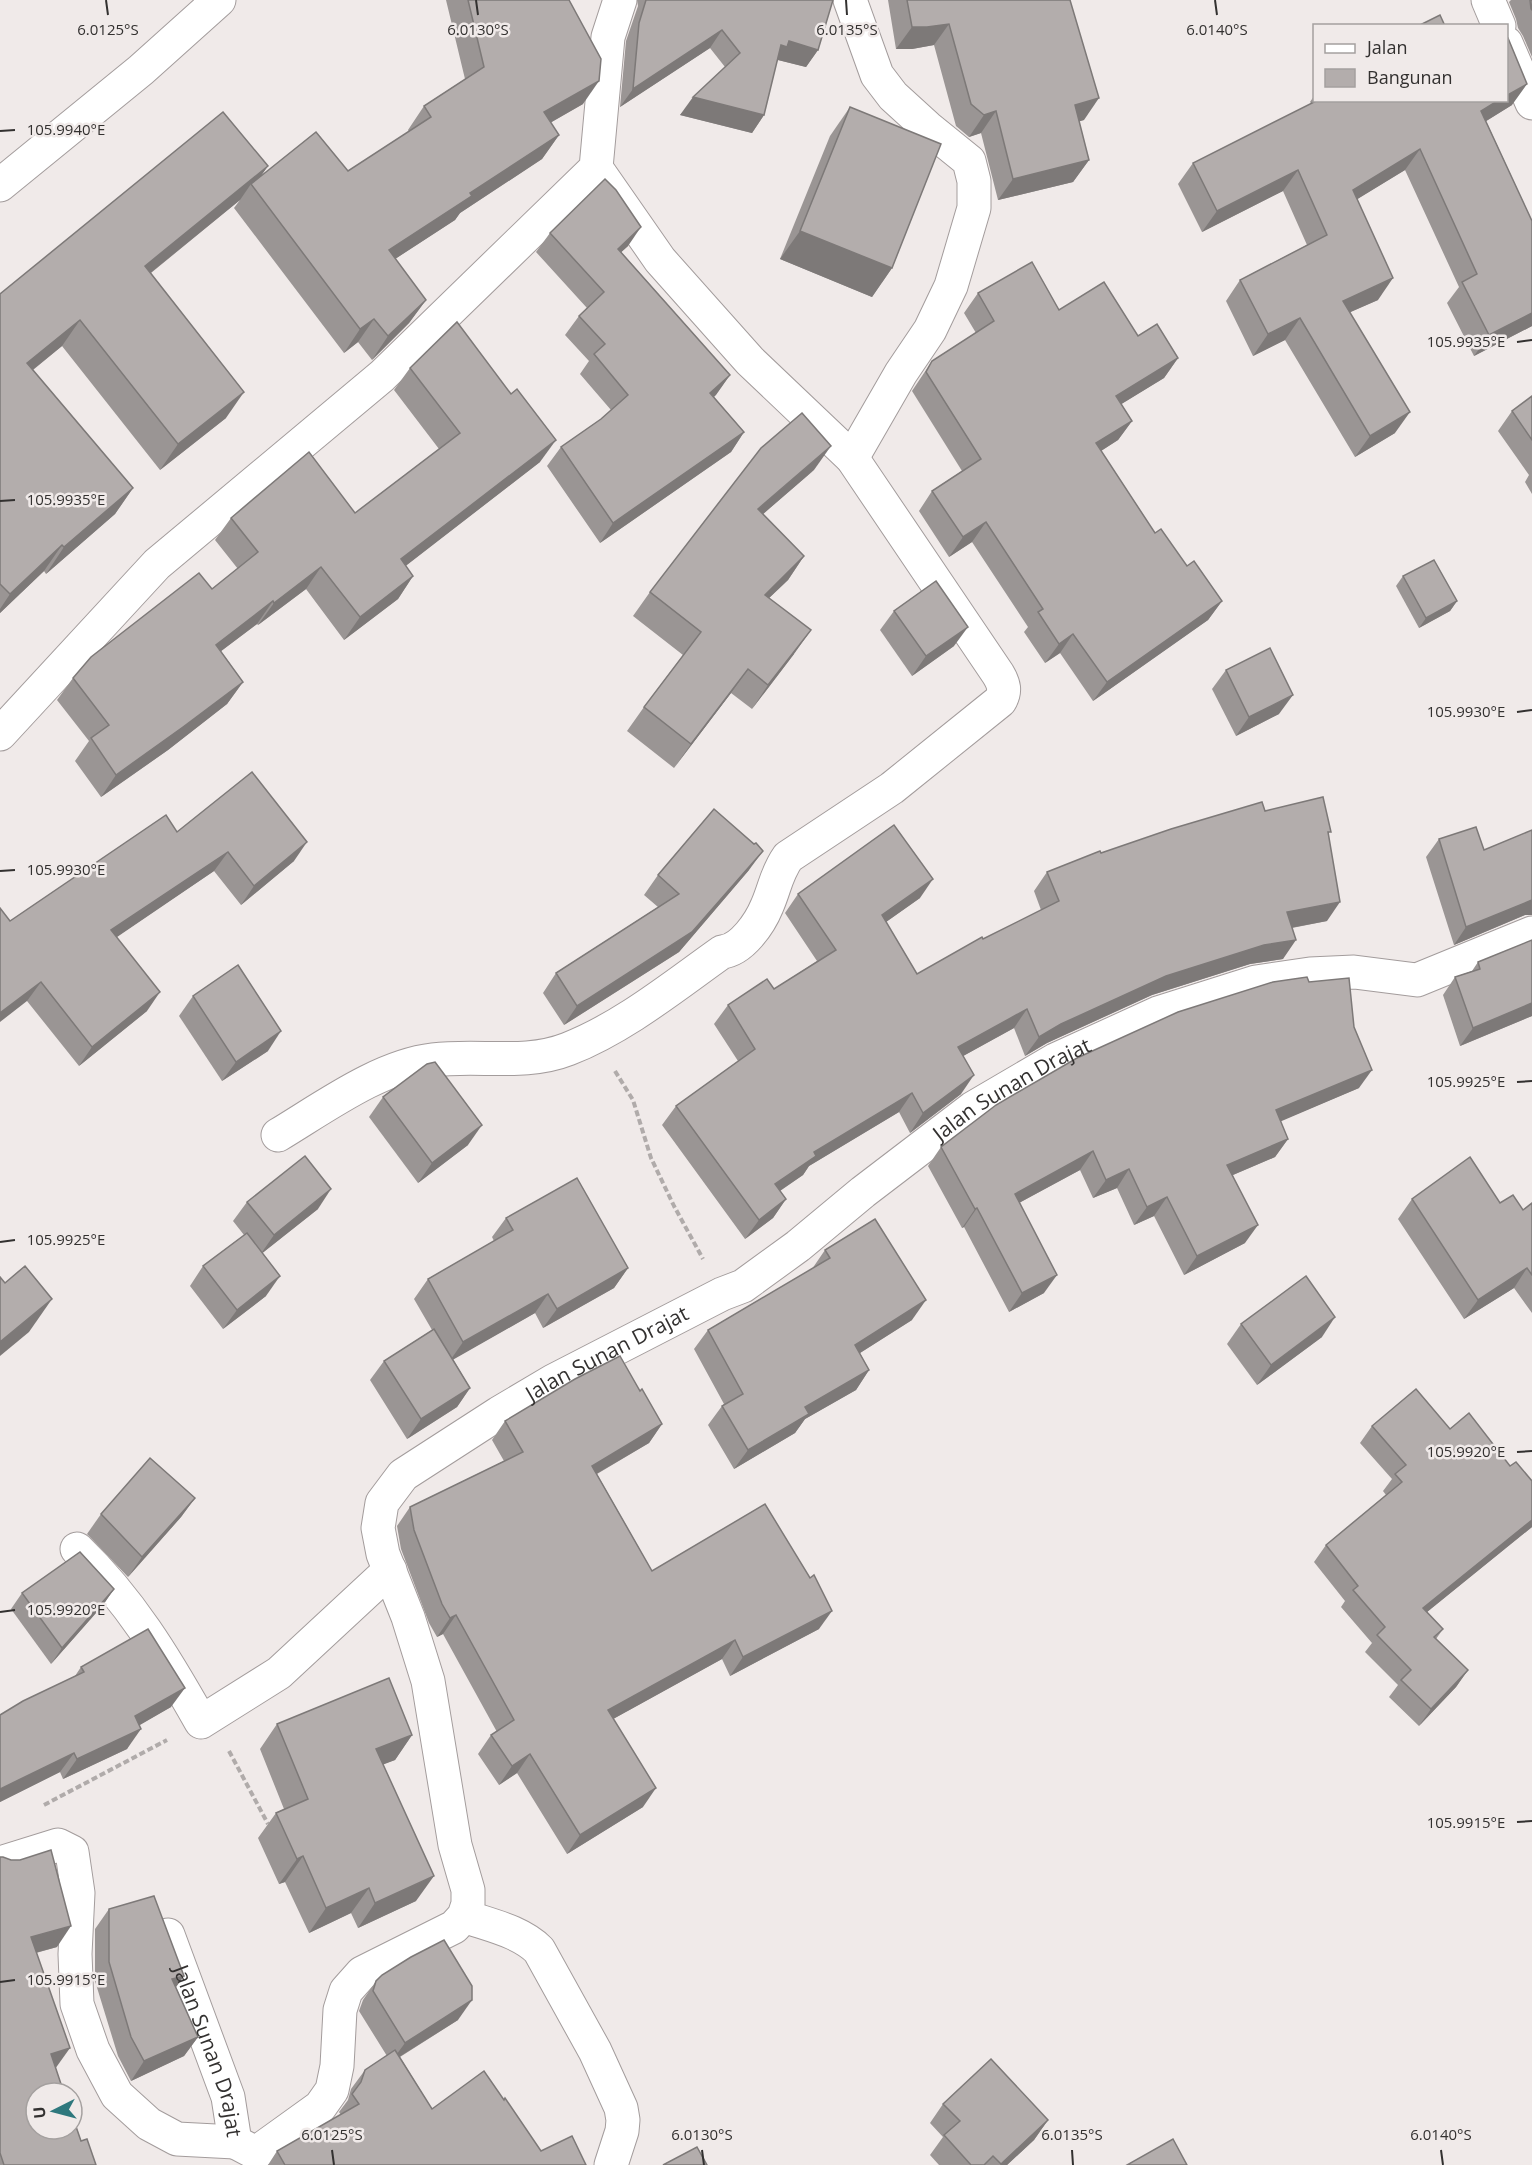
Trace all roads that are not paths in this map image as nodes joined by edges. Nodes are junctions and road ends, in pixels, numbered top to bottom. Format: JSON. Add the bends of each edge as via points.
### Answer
{"nodes":[{"id":1,"x":219,"y":0,"type":"edge"},
{"id":2,"x":620,"y":0,"type":"edge"},
{"id":3,"x":850,"y":0,"type":"edge"},
{"id":4,"x":1488,"y":0,"type":"edge"},
{"id":5,"x":1498,"y":24,"type":"edge"},
{"id":6,"x":1508,"y":48,"type":"edge"},
{"id":7,"x":1532,"y":103,"type":"edge"},
{"id":8,"x":596,"y":168,"type":"junction"},
{"id":9,"x":0,"y":185,"type":"edge"},
{"id":10,"x":852,"y":458,"type":"junction"},
{"id":11,"x":0,"y":734,"type":"edge"},
{"id":12,"x":1532,"y":933,"type":"edge"},
{"id":13,"x":278,"y":1135,"type":"dead end"},
{"id":14,"x":77,"y":1549,"type":"dead end"},
{"id":15,"x":390,"y":1570,"type":"junction"},
{"id":16,"x":0,"y":1863,"type":"edge"},
{"id":17,"x":156,"y":1905,"type":"edge"},
{"id":18,"x":464,"y":1916,"type":"junction"},
{"id":19,"x":249,"y":2153,"type":"edge"},
{"id":20,"x":611,"y":2165,"type":"edge"}],
"edges":[{"from":1,"to":9,"type":"street","via":[[141,70]]},
{"from":2,"to":8,"type":"street","via":[[609,37]]},
{"from":3,"to":10,"type":"street","via":[[877,75],[893,96],[969,161],[974,181],[974,208],[951,286],[930,330]]},
{"from":4,"to":5,"type":"street"},
{"from":6,"to":7,"type":"street"},
{"from":8,"to":10,"type":"street","via":[[660,260],[750,361]]},
{"from":8,"to":11,"type":"street","via":[[382,376],[157,564]]},
{"from":10,"to":13,"type":"street","via":[[998,674],[1004,694],[1000,701],[891,788],[788,858],[779,870],[767,906],[737,947],[722,952],[623,1021],[568,1049],[538,1058],[409,1064],[344,1094]]},
{"from":12,"to":15,"type":"street","name":"Jalan Sunan Drajat","via":[[1417,980],[1354,972],[1256,982],[1158,1013],[1055,1060],[973,1108],[743,1286],[553,1381],[403,1474],[382,1503],[378,1528]]},
{"from":14,"to":15,"type":"street","via":[[134,1612],[206,1719],[279,1673]]},
{"from":15,"to":18,"type":"street","name":"Jalan Sunan Drajat","via":[[428,1681],[455,1845],[468,1890]]},
{"from":16,"to":19,"type":"street","via":[[58,1845],[72,1852],[78,1893],[77,2004],[93,2050],[117,2095],[149,2124],[177,2139]]},
{"from":17,"to":19,"type":"street","name":"Jalan Sunan Drajat"},
{"from":18,"to":19,"type":"street","name":"Jalan Sunan Drajat","via":[[454,1927],[362,1973],[346,1991],[340,2010],[332,2091],[320,2107]]},
{"from":18,"to":20,"type":"street","via":[[520,1936],[539,1950],[595,2051],[621,2108],[622,2131]]}]}
